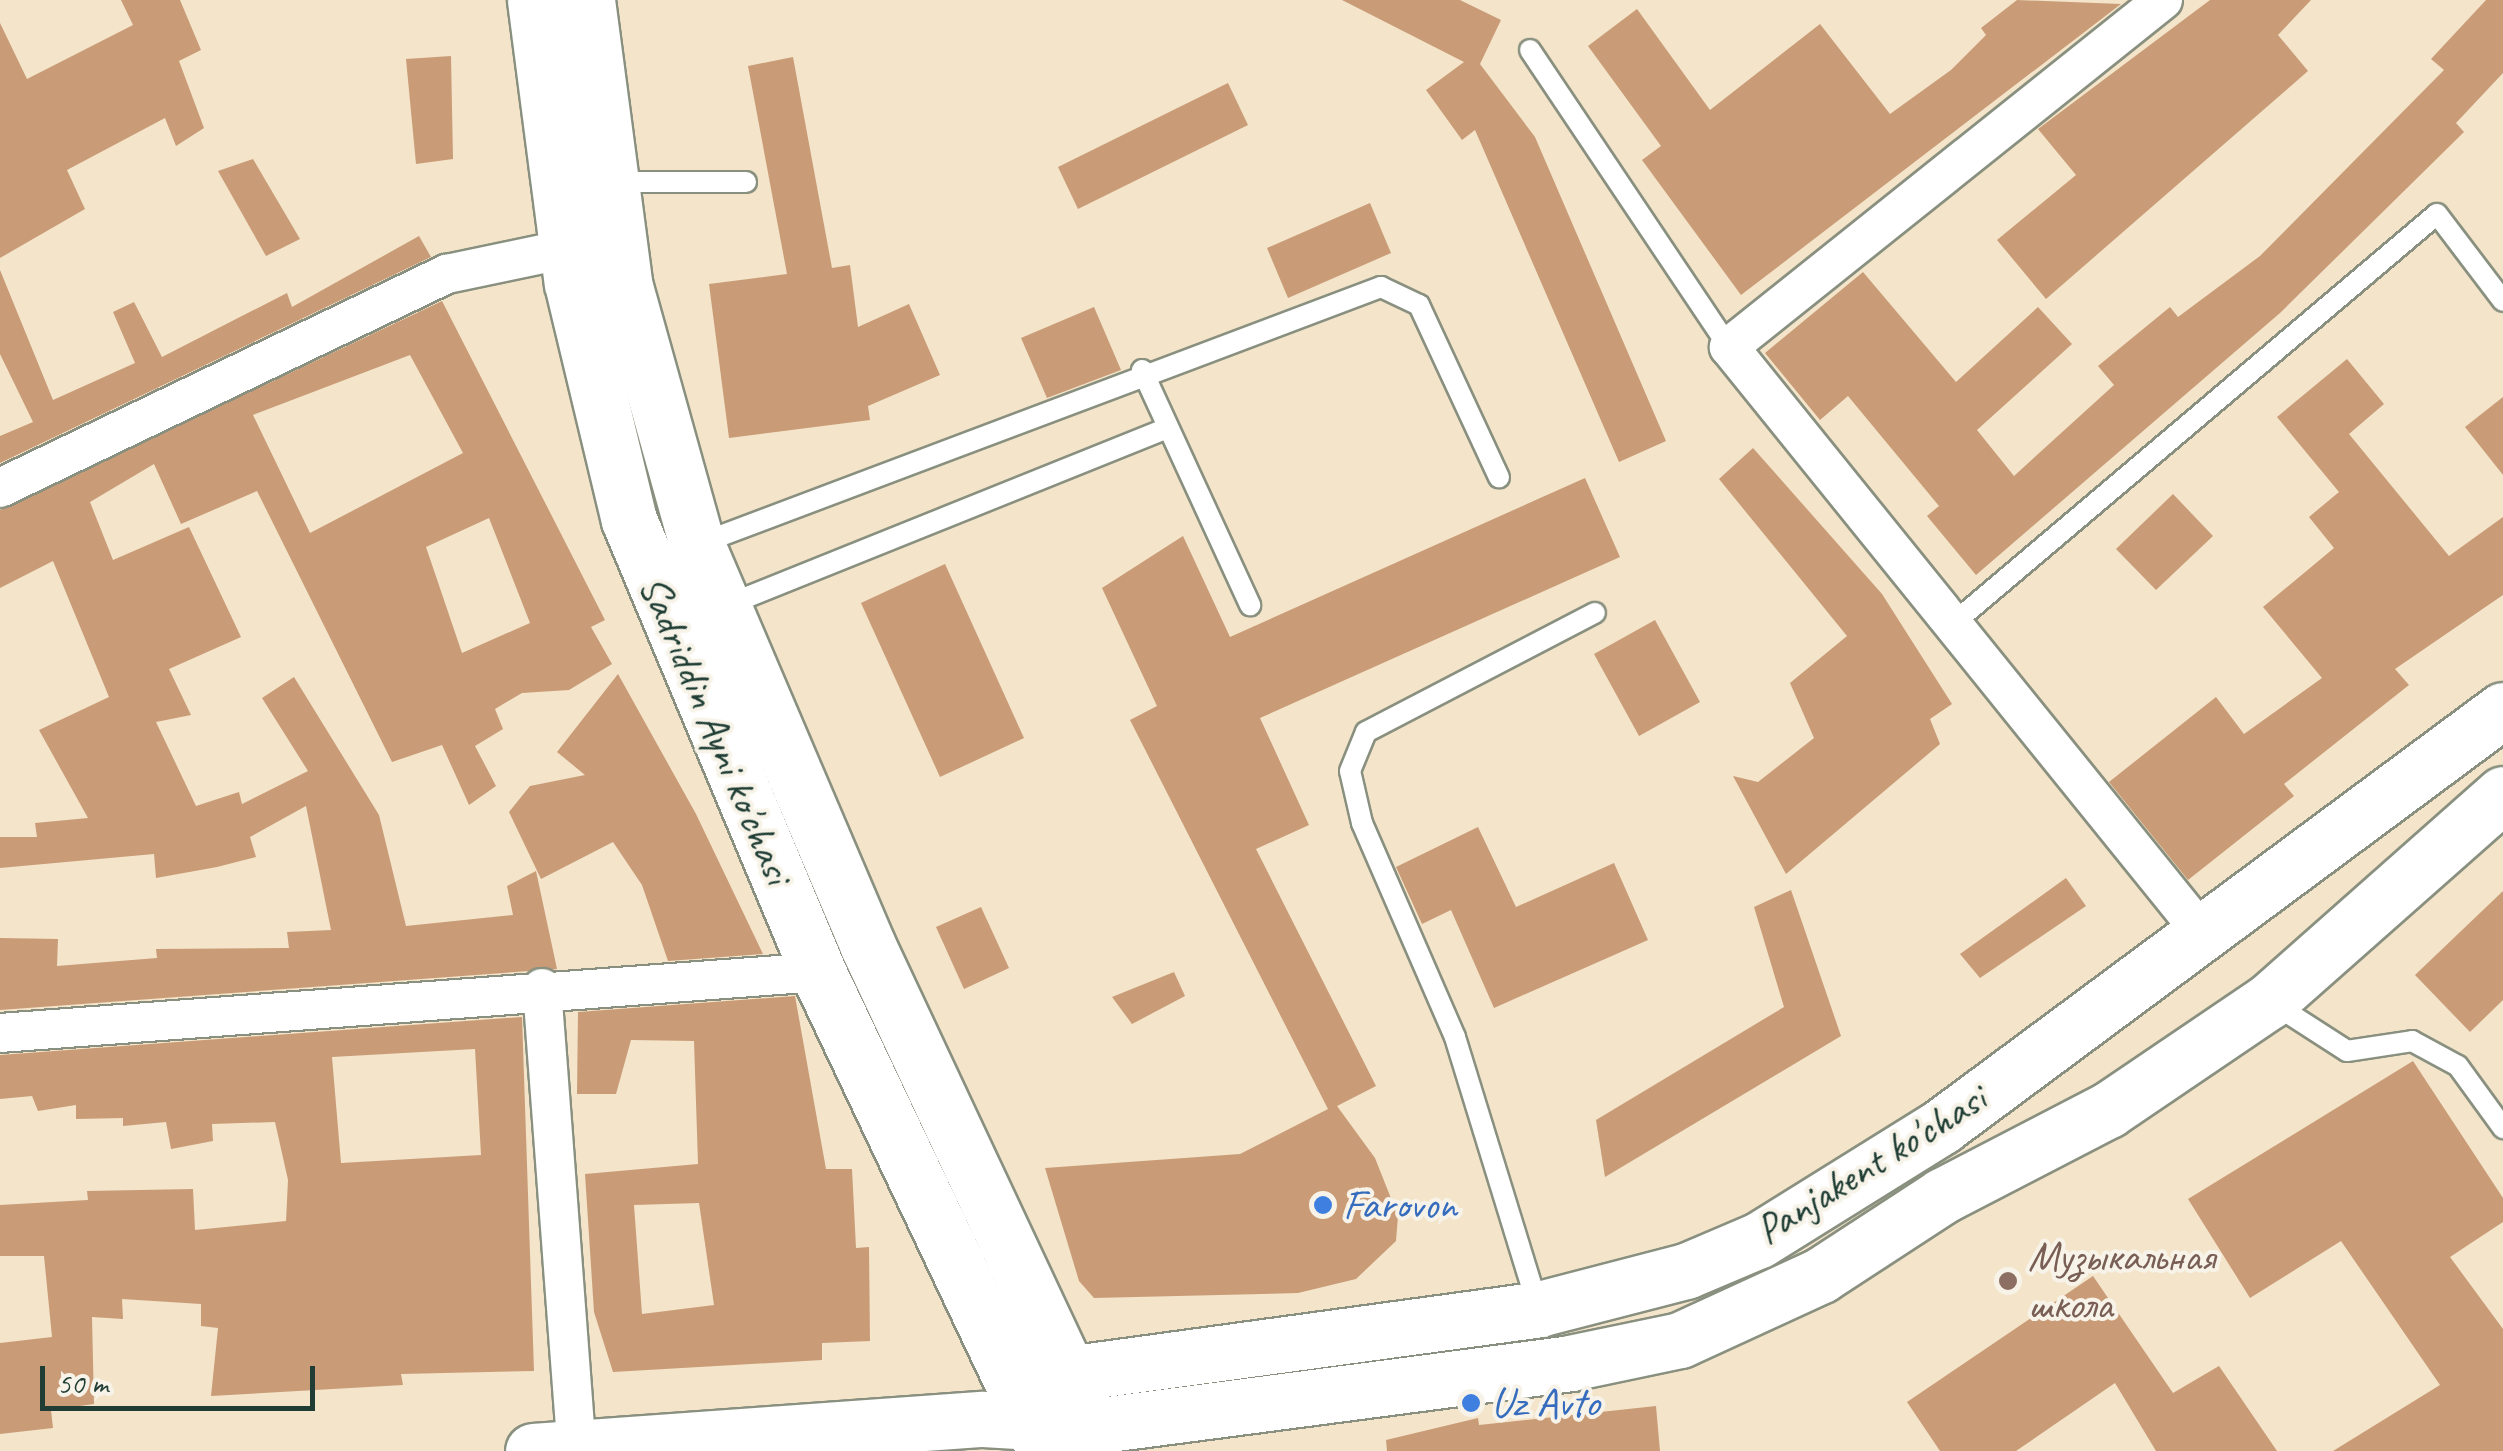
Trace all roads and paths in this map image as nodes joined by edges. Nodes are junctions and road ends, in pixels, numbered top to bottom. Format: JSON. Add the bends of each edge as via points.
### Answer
{"nodes":[{"id":1,"x":534,"y":0,"type":"edge"},
{"id":2,"x":587,"y":0,"type":"edge"},
{"id":3,"x":2163,"y":0,"type":"edge"},
{"id":4,"x":1530,"y":50,"type":"dead end"},
{"id":5,"x":606,"y":182,"type":"junction"},
{"id":6,"x":746,"y":182,"type":"dead end"},
{"id":7,"x":566,"y":249,"type":"junction"},
{"id":8,"x":2503,"y":301,"type":"edge"},
{"id":9,"x":1729,"y":348,"type":"junction"},
{"id":10,"x":1142,"y":370,"type":"junction"},
{"id":11,"x":1162,"y":430,"type":"junction"},
{"id":12,"x":1499,"y":477,"type":"dead end"},
{"id":13,"x":0,"y":488,"type":"edge"},
{"id":14,"x":697,"y":545,"type":"junction"},
{"id":15,"x":1250,"y":605,"type":"dead end"},
{"id":16,"x":723,"y":607,"type":"junction"},
{"id":17,"x":1595,"y":613,"type":"dead end"},
{"id":18,"x":1948,"y":628,"type":"junction"},
{"id":19,"x":2503,"y":710,"type":"edge"},
{"id":20,"x":2503,"y":794,"type":"edge"},
{"id":21,"x":2202,"y":934,"type":"junction"},
{"id":22,"x":818,"y":972,"type":"junction"},
{"id":23,"x":542,"y":988,"type":"junction"},
{"id":24,"x":2269,"y":1001,"type":"junction"},
{"id":25,"x":0,"y":1033,"type":"edge"},
{"id":26,"x":2060,"y":1040,"type":"junction"},
{"id":27,"x":2108,"y":1110,"type":"junction"},
{"id":28,"x":2503,"y":1128,"type":"edge"},
{"id":29,"x":1539,"y":1309,"type":"junction"},
{"id":30,"x":1066,"y":1374,"type":"junction"},
{"id":31,"x":1037,"y":1434,"type":"edge"},
{"id":32,"x":1100,"y":1438,"type":"edge"},
{"id":33,"x":562,"y":1450,"type":"edge"}],
"edges":[{"from":1,"to":7,"type":"main road","name":"Sadriddin Ayni ko'chasi"},
{"from":2,"to":5,"type":"main road","name":"Sadriddin Ayni ko'chasi"},
{"from":3,"to":9,"type":"street"},
{"from":4,"to":9,"type":"lane"},
{"from":5,"to":6,"type":"lane"},
{"from":5,"to":14,"type":"main road","name":"Sadriddin Ayni ko'chasi","via":[[652,400]]},
{"from":7,"to":13,"type":"street","via":[[447,274]]},
{"from":7,"to":22,"type":"main road","name":"Sadriddin Ayni ko'chasi","via":[[629,520]]},
{"from":8,"to":18,"type":"lane","via":[[2437,214]]},
{"from":9,"to":18,"type":"street"},
{"from":10,"to":11,"type":"lane"},
{"from":10,"to":12,"type":"lane","via":[[1381,288],[1403,293],[1419,305]]},
{"from":10,"to":14,"type":"lane"},
{"from":11,"to":15,"type":"lane"},
{"from":11,"to":16,"type":"lane"},
{"from":14,"to":16,"type":"main road","name":"Sadriddin Ayni ko'chasi"},
{"from":16,"to":30,"type":"main road","name":"Sadriddin Ayni ko'chasi"},
{"from":17,"to":29,"type":"lane","via":[[1366,732],[1350,771],[1362,823],[1455,1037]]},
{"from":18,"to":21,"type":"street"},
{"from":19,"to":21,"type":"main road","name":"Panjakent ko'chasi"},
{"from":20,"to":24,"type":"main road","name":"Panjakent ko'chasi"},
{"from":21,"to":26,"type":"main road","name":"Panjakent ko'chasi"},
{"from":22,"to":23,"type":"street"},
{"from":22,"to":31,"type":"main road","name":"Sadriddin Ayni ko'chasi"},
{"from":23,"to":25,"type":"street"},
{"from":23,"to":33,"type":"street"},
{"from":24,"to":27,"type":"main road","name":"Panjakent ko'chasi"},
{"from":24,"to":28,"type":"lane","via":[[2347,1051],[2412,1041],[2458,1066]]},
{"from":26,"to":27,"type":"main road"},
{"from":26,"to":29,"type":"main road","name":"Panjakent ko'chasi","via":[[1759,1240],[1686,1271]]},
{"from":27,"to":32,"type":"main road","name":"Panjakent ko'chasi","via":[[1942,1196],[1821,1275],[1680,1340],[1570,1364]]},
{"from":29,"to":30,"type":"main road","name":"Panjakent ko'chasi"},
{"from":30,"to":31,"type":"main road"},
{"from":30,"to":32,"type":"main road","name":"Sadriddin Ayni ko'chasi"},
{"from":31,"to":32,"type":"main road","name":"Panjakent ko'chasi"},
{"from":31,"to":33,"type":"main road","name":"Panjakent ko'chasi"}]}
